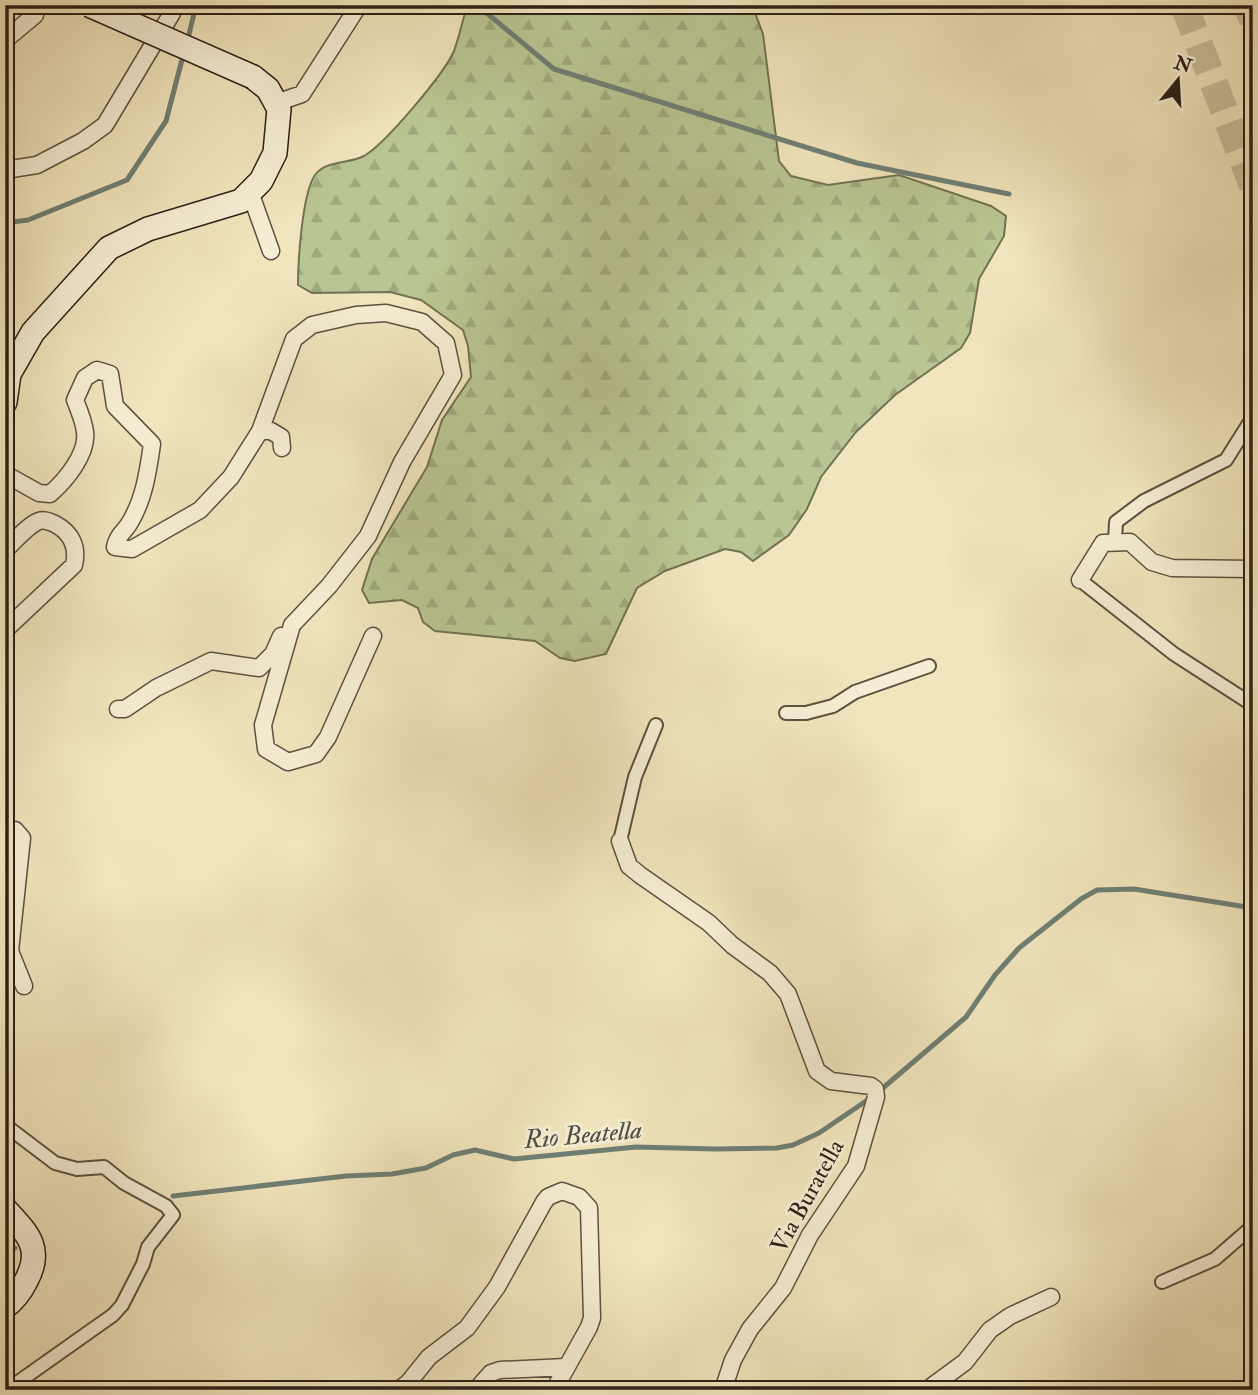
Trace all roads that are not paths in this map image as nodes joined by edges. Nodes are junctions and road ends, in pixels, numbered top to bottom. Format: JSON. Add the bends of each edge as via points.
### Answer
{"nodes":[{"id":1,"x":89,"y":5,"type":"edge"},
{"id":2,"x":173,"y":5,"type":"edge"},
{"id":3,"x":359,"y":5,"type":"edge"},
{"id":4,"x":35,"y":15,"type":"dead end"},
{"id":5,"x":5,"y":40,"type":"edge"},
{"id":6,"x":276,"y":103,"type":"junction"},
{"id":7,"x":5,"y":170,"type":"edge"},
{"id":8,"x":250,"y":192,"type":"junction"},
{"id":9,"x":271,"y":251,"type":"dead end"},
{"id":10,"x":5,"y":401,"type":"edge"},
{"id":11,"x":1253,"y":417,"type":"edge"},
{"id":12,"x":260,"y":432,"type":"junction"},
{"id":13,"x":282,"y":448,"type":"dead end"},
{"id":14,"x":5,"y":474,"type":"edge"},
{"id":15,"x":1115,"y":541,"type":"junction"},
{"id":16,"x":5,"y":550,"type":"edge"},
{"id":17,"x":1253,"y":569,"type":"edge"},
{"id":18,"x":1080,"y":580,"type":"joint"},
{"id":19,"x":329,"y":586,"type":"junction"},
{"id":20,"x":5,"y":630,"type":"edge"},
{"id":21,"x":373,"y":636,"type":"dead end"},
{"id":22,"x":929,"y":666,"type":"dead end"},
{"id":23,"x":1253,"y":705,"type":"edge"},
{"id":24,"x":118,"y":709,"type":"dead end"},
{"id":25,"x":786,"y":713,"type":"dead end"},
{"id":26,"x":656,"y":724,"type":"dead end"},
{"id":27,"x":5,"y":830,"type":"edge"},
{"id":28,"x":620,"y":841,"type":"joint"},
{"id":29,"x":24,"y":986,"type":"dead end"},
{"id":30,"x":5,"y":1125,"type":"edge"},
{"id":31,"x":5,"y":1209,"type":"edge"},
{"id":32,"x":1253,"y":1226,"type":"edge"},
{"id":33,"x":1162,"y":1283,"type":"dead end"},
{"id":34,"x":1051,"y":1297,"type":"dead end"},
{"id":35,"x":5,"y":1307,"type":"edge"},
{"id":36,"x":566,"y":1367,"type":"junction"},
{"id":37,"x":1253,"y":1389,"type":"edge"},
{"id":38,"x":7,"y":1390,"type":"edge"},
{"id":39,"x":398,"y":1390,"type":"edge"},
{"id":40,"x":476,"y":1390,"type":"edge"},
{"id":41,"x":554,"y":1390,"type":"edge"},
{"id":42,"x":723,"y":1390,"type":"edge"},
{"id":43,"x":927,"y":1390,"type":"edge"},
{"id":44,"x":1244,"y":1390,"type":"edge"}],
"edges":[{"from":1,"to":6,"type":"main road","bridge":true,"via":[[253,77]]},
{"from":2,"to":7,"type":"street","via":[[105,125],[37,165]]},
{"from":3,"to":6,"type":"street","via":[[302,94]]},
{"from":4,"to":5,"type":"street"},
{"from":6,"to":8,"type":"main road","via":[[275,153]]},
{"from":8,"to":9,"type":"street"},
{"from":8,"to":10,"type":"main road","via":[[241,201],[148,229],[109,248],[33,332],[9,374]]},
{"from":11,"to":15,"type":"street","via":[[1226,460],[1144,501],[1116,522]]},
{"from":12,"to":13,"type":"street","via":[[271,431],[281,437]]},
{"from":12,"to":14,"type":"street","via":[[231,477],[200,510],[132,549],[115,547],[116,538],[129,524],[146,484],[152,444],[116,406],[110,373],[97,370],[85,378],[75,400],[86,434],[82,451],[63,482],[50,494],[39,493]]},
{"from":12,"to":19,"type":"street","via":[[294,339],[312,325],[386,313],[422,322],[446,343],[453,375],[402,462],[368,536]]},
{"from":15,"to":17,"type":"street","via":[[1130,542],[1152,562],[1172,568]]},
{"from":15,"to":18,"type":"street","via":[[1103,543]]},
{"from":16,"to":20,"type":"street","via":[[38,521],[47,520],[63,528],[77,554],[74,565]]},
{"from":18,"to":23,"type":"street","via":[[1174,654]]},
{"from":19,"to":21,"type":"street","via":[[292,625],[264,725],[266,749],[288,762],[316,754]]},
{"from":19,"to":24,"type":"street","via":[[293,610],[273,654],[259,668],[211,661]]},
{"from":22,"to":25,"type":"street","via":[[855,692],[833,706]]},
{"from":26,"to":28,"type":"street","via":[[635,777]]},
{"from":27,"to":29,"type":"street","via":[[15,830],[22,838],[10,951]]},
{"from":28,"to":42,"type":"street","name":"Via Buratella","via":[[629,866],[709,923],[788,994],[817,1071],[831,1081],[875,1089],[856,1166],[810,1235],[783,1288],[750,1329]]},
{"from":30,"to":38,"type":"street","via":[[55,1163],[77,1169],[103,1167],[166,1206],[173,1216],[148,1247],[113,1315]]},
{"from":31,"to":35,"type":"main road","via":[[26,1232],[36,1252],[32,1270]]},
{"from":32,"to":33,"type":"street","via":[[1215,1259]]},
{"from":34,"to":43,"type":"street","via":[[990,1330],[965,1362]]},
{"from":36,"to":39,"type":"street","via":[[589,1327],[593,1308],[589,1208],[570,1193],[555,1193],[544,1202],[497,1287],[467,1328],[429,1357]]},
{"from":36,"to":40,"type":"street","via":[[500,1370]]},
{"from":36,"to":41,"type":"street"},
{"from":37,"to":44,"type":"street"}]}
